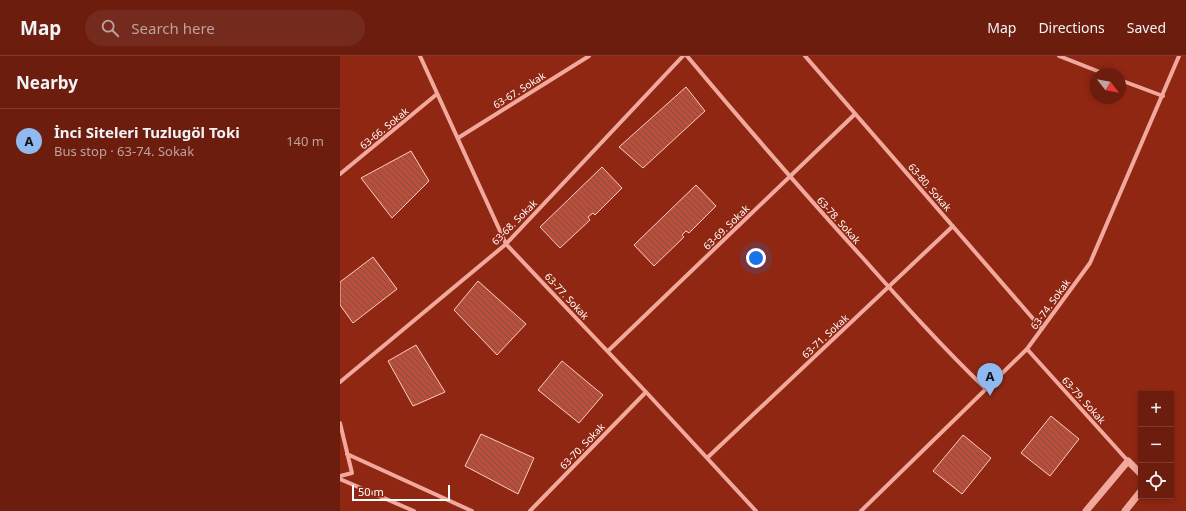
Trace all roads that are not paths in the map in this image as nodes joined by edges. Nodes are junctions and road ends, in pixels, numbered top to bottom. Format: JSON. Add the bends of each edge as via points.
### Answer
{"nodes":[{"id":1,"x":420,"y":56,"type":"edge"},
{"id":2,"x":589,"y":56,"type":"edge"},
{"id":3,"x":683,"y":56,"type":"edge"},
{"id":4,"x":687,"y":56,"type":"edge"},
{"id":5,"x":805,"y":56,"type":"edge"},
{"id":6,"x":1059,"y":56,"type":"edge"},
{"id":7,"x":1179,"y":56,"type":"edge"},
{"id":8,"x":1090,"y":68,"type":"edge"},
{"id":9,"x":1126,"y":82,"type":"edge"},
{"id":10,"x":437,"y":94,"type":"junction"},
{"id":11,"x":1162,"y":96,"type":"junction"},
{"id":12,"x":855,"y":114,"type":"junction"},
{"id":13,"x":458,"y":138,"type":"junction"},
{"id":14,"x":340,"y":174,"type":"edge"},
{"id":15,"x":790,"y":177,"type":"junction"},
{"id":16,"x":953,"y":226,"type":"junction"},
{"id":17,"x":506,"y":244,"type":"junction"},
{"id":18,"x":888,"y":287,"type":"junction"},
{"id":19,"x":1042,"y":329,"type":"junction"},
{"id":20,"x":1027,"y":350,"type":"junction"},
{"id":21,"x":608,"y":351,"type":"junction"},
{"id":22,"x":340,"y":382,"type":"edge"},
{"id":23,"x":986,"y":389,"type":"junction"},
{"id":24,"x":646,"y":392,"type":"junction"},
{"id":25,"x":340,"y":423,"type":"edge"},
{"id":26,"x":347,"y":454,"type":"junction"},
{"id":27,"x":707,"y":458,"type":"junction"},
{"id":28,"x":1128,"y":461,"type":"junction"},
{"id":29,"x":1138,"y":471,"type":"edge"},
{"id":30,"x":340,"y":477,"type":"edge"},
{"id":31,"x":1138,"y":495,"type":"edge"},
{"id":32,"x":414,"y":511,"type":"edge"},
{"id":33,"x":472,"y":511,"type":"edge"},
{"id":34,"x":530,"y":511,"type":"edge"},
{"id":35,"x":756,"y":511,"type":"edge"},
{"id":36,"x":861,"y":511,"type":"edge"},
{"id":37,"x":1086,"y":511,"type":"edge"},
{"id":38,"x":1124,"y":511,"type":"edge"}],
"edges":[{"from":1,"to":10,"type":"street","name":"63-77. Sokak"},
{"from":2,"to":13,"type":"street","name":"63-67. Sokak"},
{"from":3,"to":17,"type":"street","name":"63-68. Sokak"},
{"from":4,"to":15,"type":"street","name":"63-78. Sokak"},
{"from":5,"to":12,"type":"street","name":"63-80. Sokak"},
{"from":6,"to":8,"type":"street"},
{"from":7,"to":11,"type":"street","name":"63-74. Sokak"},
{"from":9,"to":11,"type":"street"},
{"from":10,"to":13,"type":"street","name":"63-77. Sokak"},
{"from":10,"to":14,"type":"street","name":"63-66. Sokak"},
{"from":11,"to":19,"type":"street","name":"63-74. Sokak","via":[[1090,263]]},
{"from":12,"to":15,"type":"street","name":"63-69. Sokak"},
{"from":12,"to":16,"type":"street","name":"63-80. Sokak"},
{"from":13,"to":17,"type":"street","name":"63-77. Sokak"},
{"from":15,"to":18,"type":"street","name":"63-78. Sokak"},
{"from":15,"to":21,"type":"street","name":"63-69. Sokak"},
{"from":16,"to":18,"type":"street","name":"63-71. Sokak"},
{"from":16,"to":19,"type":"street","name":"63-80. Sokak"},
{"from":17,"to":21,"type":"street","name":"63-77. Sokak"},
{"from":17,"to":22,"type":"street","name":"63-68. Sokak"},
{"from":18,"to":23,"type":"street","name":"63-78. Sokak"},
{"from":18,"to":27,"type":"street","name":"63-71. Sokak"},
{"from":19,"to":20,"type":"street","name":"63-74. Sokak"},
{"from":20,"to":23,"type":"street","name":"63-74. Sokak"},
{"from":20,"to":28,"type":"street","name":"63-79. Sokak"},
{"from":21,"to":24,"type":"street","name":"63-77. Sokak"},
{"from":23,"to":36,"type":"street","name":"63-74. Sokak"},
{"from":24,"to":27,"type":"street","name":"63-77. Sokak"},
{"from":24,"to":34,"type":"street","name":"63-70. Sokak"},
{"from":25,"to":26,"type":"street"},
{"from":26,"to":30,"type":"street","via":[[352,473]]},
{"from":26,"to":33,"type":"street"},
{"from":27,"to":35,"type":"street","name":"63-77. Sokak"},
{"from":28,"to":29,"type":"street"},
{"from":28,"to":37,"type":"street"},
{"from":30,"to":32,"type":"street"},
{"from":31,"to":38,"type":"street"}]}
